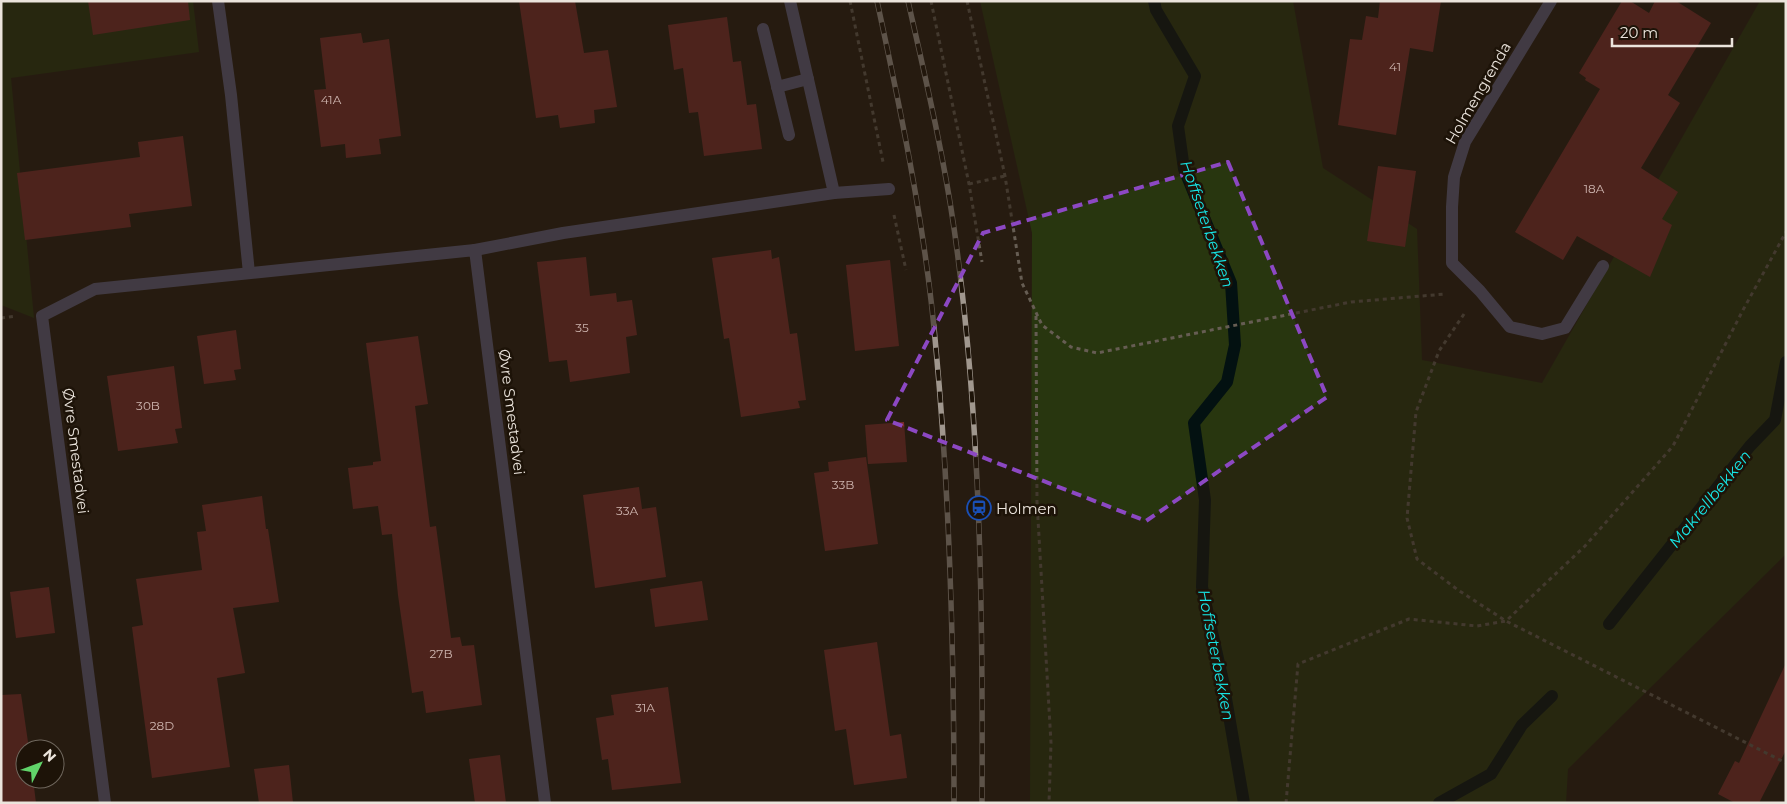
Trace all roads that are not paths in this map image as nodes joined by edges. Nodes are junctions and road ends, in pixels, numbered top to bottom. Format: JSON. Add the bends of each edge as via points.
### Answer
{"nodes":[{"id":1,"x":218,"y":1,"type":"edge"},
{"id":2,"x":790,"y":1,"type":"edge"},
{"id":3,"x":1551,"y":1,"type":"edge"},
{"id":4,"x":763,"y":29,"type":"dead end"},
{"id":5,"x":808,"y":79,"type":"junction"},
{"id":6,"x":777,"y":86,"type":"junction"},
{"id":7,"x":789,"y":136,"type":"dead end"},
{"id":8,"x":889,"y":189,"type":"road end"},
{"id":9,"x":834,"y":192,"type":"junction"},
{"id":10,"x":475,"y":250,"type":"junction"},
{"id":11,"x":1603,"y":266,"type":"dead end"},
{"id":12,"x":249,"y":272,"type":"junction"},
{"id":13,"x":105,"y":803,"type":"edge"},
{"id":14,"x":545,"y":803,"type":"edge"}],
"edges":[{"from":1,"to":12,"type":"street"},
{"from":2,"to":5,"type":"street"},
{"from":3,"to":11,"type":"street","name":"Holmengrenda","via":[[1465,142],[1454,177],[1452,263],[1510,327],[1542,334],[1565,328]]},
{"from":4,"to":6,"type":"street"},
{"from":5,"to":6,"type":"street"},
{"from":5,"to":9,"type":"street"},
{"from":6,"to":7,"type":"street"},
{"from":8,"to":9,"type":"street"},
{"from":9,"to":10,"type":"street","via":[[563,233]]},
{"from":10,"to":12,"type":"street","name":"Øvre Smestadvei"},
{"from":10,"to":14,"type":"street","name":"Øvre Smestadvei"},
{"from":12,"to":13,"type":"street","name":"Øvre Smestadvei","via":[[95,289],[42,316]]}]}
